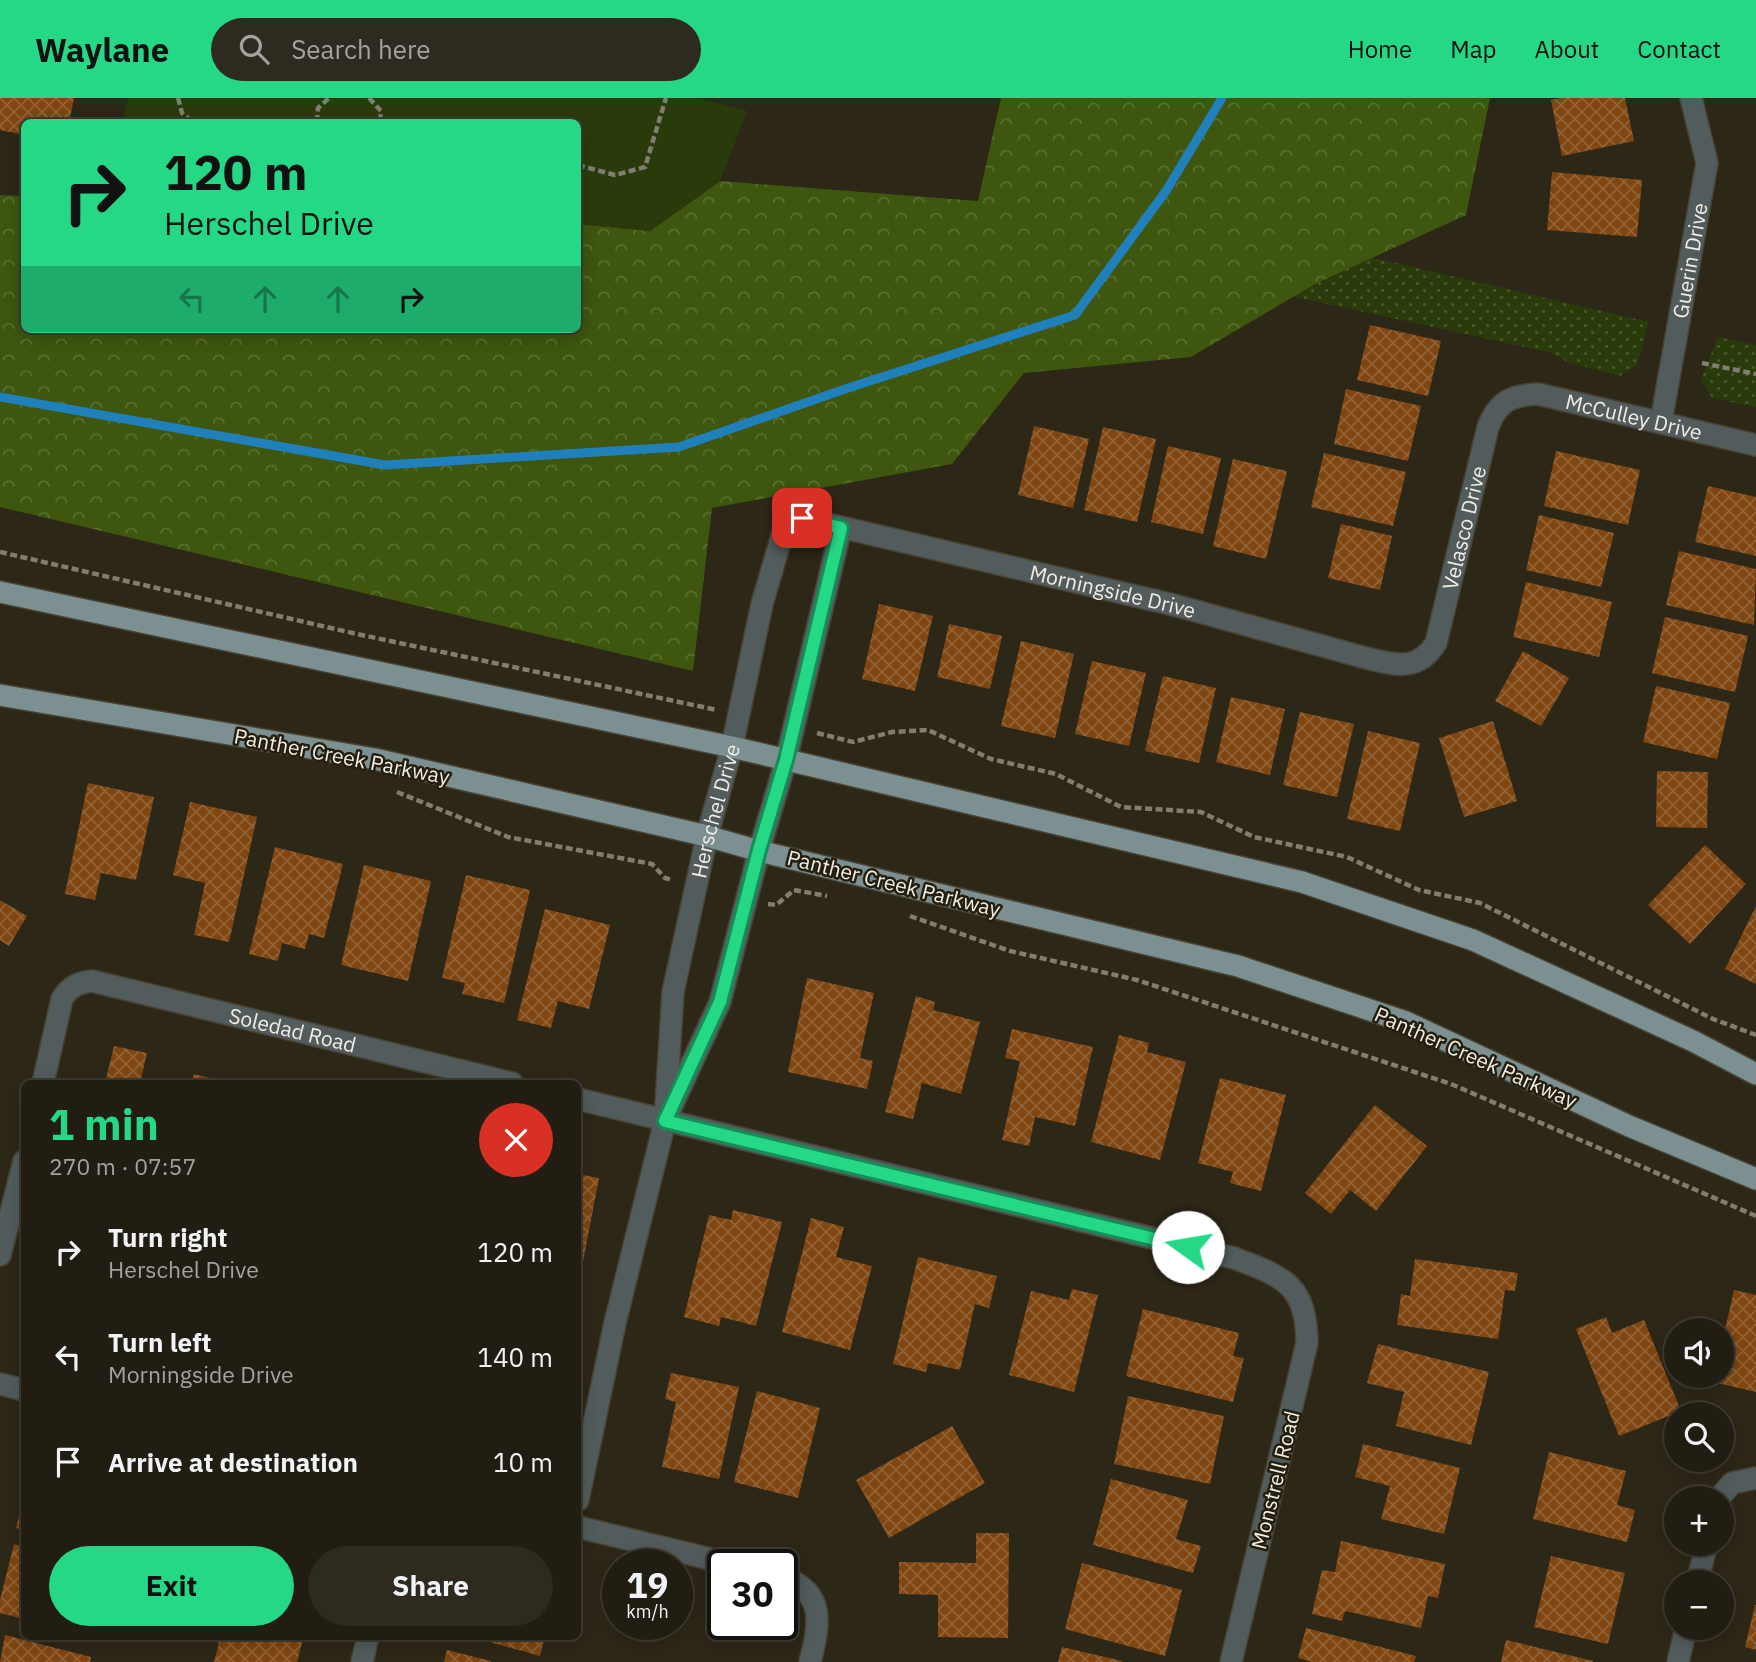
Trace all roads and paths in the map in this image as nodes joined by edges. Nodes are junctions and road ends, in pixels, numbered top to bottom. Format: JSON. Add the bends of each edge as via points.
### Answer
{"nodes":[{"id":1,"x":178,"y":98,"type":"edge"},
{"id":2,"x":329,"y":98,"type":"edge"},
{"id":3,"x":369,"y":98,"type":"edge"},
{"id":4,"x":666,"y":98,"type":"edge"},
{"id":5,"x":1690,"y":98,"type":"edge"},
{"id":6,"x":189,"y":119,"type":"edge"},
{"id":7,"x":317,"y":119,"type":"edge"},
{"id":8,"x":380,"y":119,"type":"edge"},
{"id":9,"x":581,"y":166,"type":"edge"},
{"id":10,"x":1703,"y":363,"type":"dead end"},
{"id":11,"x":1756,"y":374,"type":"edge"},
{"id":12,"x":1512,"y":399,"type":"joint"},
{"id":13,"x":1661,"y":422,"type":"junction"},
{"id":14,"x":1756,"y":445,"type":"edge"},
{"id":15,"x":802,"y":518,"type":"joint"},
{"id":16,"x":841,"y":528,"type":"junction"},
{"id":17,"x":0,"y":592,"type":"edge"},
{"id":18,"x":1420,"y":660,"type":"joint"},
{"id":19,"x":0,"y":695,"type":"edge"},
{"id":20,"x":732,"y":747,"type":"junction"},
{"id":21,"x":786,"y":760,"type":"junction"},
{"id":22,"x":395,"y":792,"type":"dead end"},
{"id":23,"x":707,"y":836,"type":"junction"},
{"id":24,"x":759,"y":850,"type":"junction"},
{"id":25,"x":698,"y":887,"type":"junction"},
{"id":26,"x":835,"y":898,"type":"dead end"},
{"id":27,"x":746,"y":901,"type":"junction"},
{"id":28,"x":900,"y":912,"type":"dead end"},
{"id":29,"x":1756,"y":1074,"type":"edge"},
{"id":30,"x":44,"y":1080,"type":"edge"},
{"id":31,"x":500,"y":1080,"type":"edge"},
{"id":32,"x":581,"y":1100,"type":"edge"},
{"id":33,"x":665,"y":1121,"type":"junction"},
{"id":34,"x":21,"y":1173,"type":"edge"},
{"id":35,"x":1756,"y":1179,"type":"edge"},
{"id":36,"x":1756,"y":1216,"type":"edge"},
{"id":37,"x":0,"y":1255,"type":"edge"},
{"id":38,"x":0,"y":1384,"type":"edge"},
{"id":39,"x":21,"y":1389,"type":"edge"},
{"id":40,"x":1747,"y":1479,"type":"edge"},
{"id":41,"x":581,"y":1486,"type":"edge"},
{"id":42,"x":1729,"y":1486,"type":"edge"},
{"id":43,"x":581,"y":1528,"type":"edge"},
{"id":44,"x":707,"y":1558,"type":"edge"},
{"id":45,"x":798,"y":1585,"type":"edge"},
{"id":46,"x":367,"y":1640,"type":"edge"},
{"id":47,"x":1683,"y":1640,"type":"edge"},
{"id":48,"x":362,"y":1662,"type":"edge"},
{"id":49,"x":810,"y":1662,"type":"edge"},
{"id":50,"x":1231,"y":1662,"type":"edge"},
{"id":51,"x":1678,"y":1662,"type":"edge"}],
"edges":[{"from":1,"to":6,"type":"path","via":[[181,113]]},
{"from":2,"to":7,"type":"path","via":[[318,108]]},
{"from":3,"to":8,"type":"path","via":[[380,111]]},
{"from":4,"to":9,"type":"path","via":[[645,167],[615,175]]},
{"from":5,"to":13,"type":"street","name":"Guerin Drive","via":[[1707,163]]},
{"from":10,"to":11,"type":"path"},
{"from":12,"to":13,"type":"street","name":"McCulley Drive","via":[[1538,394]]},
{"from":12,"to":18,"type":"street","name":"Velasco Drive","via":[[1501,405],[1488,427],[1439,634],[1432,650]]},
{"from":13,"to":14,"type":"street","name":"McCulley Drive"},
{"from":15,"to":16,"type":"street","name":"Morningside Drive"},
{"from":15,"to":20,"type":"street","name":"Herschel Drive","via":[[791,520],[781,533]]},
{"from":16,"to":18,"type":"street","name":"Morningside Drive","via":[[1174,605],[1387,663]]},
{"from":16,"to":21,"type":"street","name":"Herschel Drive"},
{"from":17,"to":20,"type":"main road"},
{"from":19,"to":23,"type":"main road","name":"Panther Creek Parkway","via":[[375,759]]},
{"from":20,"to":21,"type":"main road"},
{"from":20,"to":23,"type":"street","name":"Herschel Drive"},
{"from":21,"to":24,"type":"street","name":"Herschel Drive"},
{"from":21,"to":29,"type":"main road","via":[[1302,882],[1474,940]]},
{"from":22,"to":25,"type":"path","via":[[508,837],[652,864],[665,878]]},
{"from":23,"to":24,"type":"main road","name":"Panther Creek Parkway"},
{"from":23,"to":25,"type":"street","name":"Herschel Drive"},
{"from":24,"to":27,"type":"street","name":"Herschel Drive"},
{"from":24,"to":35,"type":"main road","name":"Panther Creek Parkway","via":[[1238,966],[1406,1022],[1629,1126]]},
{"from":25,"to":33,"type":"street","name":"Herschel Drive","via":[[673,992]]},
{"from":26,"to":27,"type":"path","via":[[794,890],[776,905]]},
{"from":27,"to":33,"type":"street","name":"Herschel Drive","via":[[720,1002]]},
{"from":28,"to":36,"type":"path","via":[[1010,951],[1137,980],[1451,1084]]},
{"from":30,"to":31,"type":"street","name":"Soledad Road","via":[[62,999],[75,985],[93,981]]},
{"from":32,"to":33,"type":"street"},
{"from":33,"to":41,"type":"street","name":"Herschel Drive"},
{"from":33,"to":50,"type":"street","name":"Monstrell Road","via":[[1234,1258],[1284,1280],[1300,1297],[1307,1327],[1305,1358]]},
{"from":34,"to":37,"type":"street"},
{"from":38,"to":39,"type":"street"},
{"from":40,"to":42,"type":"street"},
{"from":43,"to":44,"type":"street"},
{"from":45,"to":49,"type":"street","via":[[817,1608],[819,1619]]},
{"from":46,"to":48,"type":"street"},
{"from":47,"to":51,"type":"street"}]}
